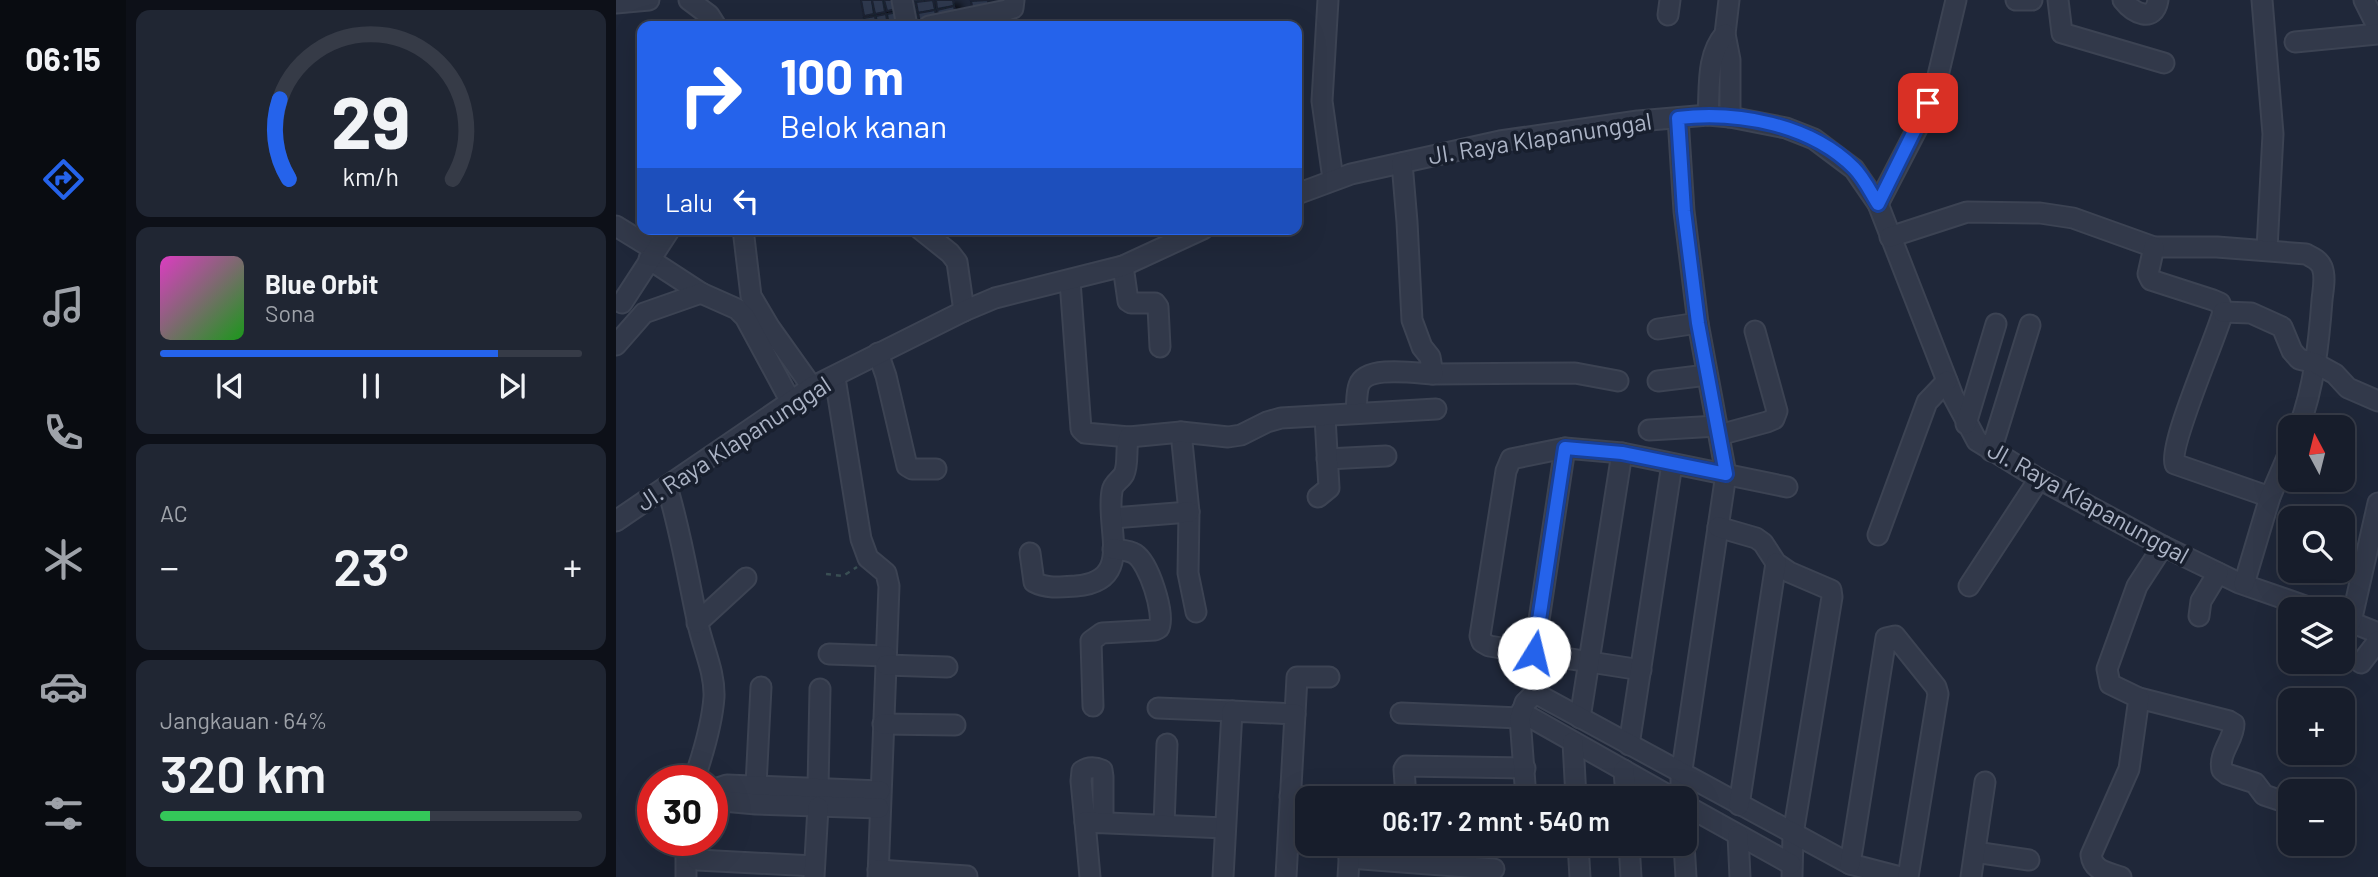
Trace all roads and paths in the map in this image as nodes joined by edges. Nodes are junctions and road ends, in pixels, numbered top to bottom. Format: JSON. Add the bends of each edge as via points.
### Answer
{"nodes":[{"id":1,"x":649,"y":0,"type":"edge"},
{"id":2,"x":689,"y":0,"type":"edge"},
{"id":3,"x":902,"y":0,"type":"edge"},
{"id":4,"x":1014,"y":0,"type":"edge"},
{"id":5,"x":1328,"y":0,"type":"edge"},
{"id":6,"x":1729,"y":0,"type":"edge"},
{"id":7,"x":1956,"y":0,"type":"edge"},
{"id":8,"x":2016,"y":0,"type":"edge"},
{"id":9,"x":2032,"y":0,"type":"edge"},
{"id":10,"x":2058,"y":0,"type":"edge"},
{"id":11,"x":2123,"y":0,"type":"edge"},
{"id":12,"x":2158,"y":0,"type":"edge"},
{"id":13,"x":2262,"y":0,"type":"edge"},
{"id":14,"x":2364,"y":0,"type":"edge"},
{"id":15,"x":616,"y":3,"type":"edge"},
{"id":16,"x":961,"y":10,"type":"edge"},
{"id":17,"x":713,"y":21,"type":"edge"},
{"id":18,"x":906,"y":21,"type":"edge"},
{"id":19,"x":939,"y":21,"type":"edge"},
{"id":20,"x":2378,"y":28,"type":"edge"},
{"id":21,"x":1725,"y":34,"type":"junction"},
{"id":22,"x":2378,"y":34,"type":"edge"},
{"id":23,"x":2295,"y":42,"type":"dead end"},
{"id":24,"x":2164,"y":63,"type":"dead end"},
{"id":25,"x":1709,"y":115,"type":"junction"},
{"id":26,"x":1730,"y":117,"type":"junction"},
{"id":27,"x":1678,"y":118,"type":"junction"},
{"id":28,"x":1402,"y":163,"type":"junction"},
{"id":29,"x":1333,"y":179,"type":"junction"},
{"id":30,"x":1302,"y":192,"type":"edge"},
{"id":31,"x":1878,"y":204,"type":"junction"},
{"id":32,"x":616,"y":226,"type":"edge"},
{"id":33,"x":666,"y":235,"type":"edge"},
{"id":34,"x":743,"y":235,"type":"edge"},
{"id":35,"x":928,"y":235,"type":"edge"},
{"id":36,"x":1190,"y":235,"type":"edge"},
{"id":37,"x":1890,"y":237,"type":"junction"},
{"id":38,"x":2154,"y":247,"type":"junction"},
{"id":39,"x":2267,"y":249,"type":"junction"},
{"id":40,"x":652,"y":255,"type":"junction"},
{"id":41,"x":1123,"y":266,"type":"junction"},
{"id":42,"x":1070,"y":281,"type":"junction"},
{"id":43,"x":701,"y":293,"type":"junction"},
{"id":44,"x":619,"y":301,"type":"edge"},
{"id":45,"x":744,"y":303,"type":"junction"},
{"id":46,"x":964,"y":311,"type":"junction"},
{"id":47,"x":2223,"y":312,"type":"junction"},
{"id":48,"x":644,"y":313,"type":"junction"},
{"id":49,"x":1698,"y":323,"type":"junction"},
{"id":50,"x":1996,"y":324,"type":"dead end"},
{"id":51,"x":2030,"y":326,"type":"dead end"},
{"id":52,"x":1658,"y":330,"type":"dead end"},
{"id":53,"x":1755,"y":331,"type":"dead end"},
{"id":54,"x":616,"y":345,"type":"edge"},
{"id":55,"x":1160,"y":348,"type":"dead end"},
{"id":56,"x":877,"y":353,"type":"junction"},
{"id":57,"x":2315,"y":363,"type":"junction"},
{"id":58,"x":1433,"y":373,"type":"junction"},
{"id":59,"x":1707,"y":374,"type":"junction"},
{"id":60,"x":835,"y":378,"type":"junction"},
{"id":61,"x":1618,"y":381,"type":"dead end"},
{"id":62,"x":1658,"y":381,"type":"dead end"},
{"id":63,"x":1947,"y":381,"type":"junction"},
{"id":64,"x":812,"y":387,"type":"junction"},
{"id":65,"x":2378,"y":401,"type":"edge"},
{"id":66,"x":791,"y":402,"type":"junction"},
{"id":67,"x":1436,"y":409,"type":"dead end"},
{"id":68,"x":1356,"y":413,"type":"junction"},
{"id":69,"x":2302,"y":415,"type":"edge"},
{"id":70,"x":1325,"y":417,"type":"junction"},
{"id":71,"x":1966,"y":424,"type":"junction"},
{"id":72,"x":1649,"y":430,"type":"dead end"},
{"id":73,"x":1718,"y":431,"type":"junction"},
{"id":74,"x":1181,"y":432,"type":"junction"},
{"id":75,"x":1129,"y":437,"type":"junction"},
{"id":76,"x":1565,"y":448,"type":"junction"},
{"id":77,"x":1991,"y":451,"type":"junction"},
{"id":78,"x":1622,"y":453,"type":"junction"},
{"id":79,"x":1386,"y":456,"type":"dead end"},
{"id":80,"x":1326,"y":459,"type":"junction"},
{"id":81,"x":1672,"y":464,"type":"junction"},
{"id":82,"x":936,"y":469,"type":"dead end"},
{"id":83,"x":1726,"y":474,"type":"junction"},
{"id":84,"x":2278,"y":477,"type":"edge"},
{"id":85,"x":2039,"y":479,"type":"junction"},
{"id":86,"x":667,"y":487,"type":"junction"},
{"id":87,"x":1787,"y":487,"type":"dead end"},
{"id":88,"x":2270,"y":496,"type":"junction"},
{"id":89,"x":1318,"y":497,"type":"dead end"},
{"id":90,"x":2378,"y":503,"type":"edge"},
{"id":91,"x":1189,"y":512,"type":"junction"},
{"id":92,"x":1113,"y":518,"type":"junction"},
{"id":93,"x":616,"y":521,"type":"edge"},
{"id":94,"x":1718,"y":527,"type":"junction"},
{"id":95,"x":1878,"y":535,"type":"dead end"},
{"id":96,"x":2162,"y":546,"type":"junction"},
{"id":97,"x":1113,"y":549,"type":"junction"},
{"id":98,"x":1030,"y":553,"type":"dead end"},
{"id":99,"x":868,"y":558,"type":"junction"},
{"id":100,"x":1776,"y":563,"type":"junction"},
{"id":101,"x":2218,"y":573,"type":"junction"},
{"id":102,"x":827,"y":574,"type":"dead end"},
{"id":103,"x":746,"y":578,"type":"dead end"},
{"id":104,"x":2244,"y":584,"type":"junction"},
{"id":105,"x":1969,"y":586,"type":"dead end"},
{"id":106,"x":2280,"y":597,"type":"edge"},
{"id":107,"x":2353,"y":597,"type":"edge"},
{"id":108,"x":1196,"y":612,"type":"dead end"},
{"id":109,"x":2199,"y":616,"type":"dead end"},
{"id":110,"x":697,"y":623,"type":"junction"},
{"id":111,"x":2355,"y":624,"type":"edge"},
{"id":112,"x":2378,"y":633,"type":"edge"},
{"id":113,"x":2378,"y":641,"type":"edge"},
{"id":114,"x":1534,"y":653,"type":"junction"},
{"id":115,"x":829,"y":654,"type":"dead end"},
{"id":116,"x":886,"y":660,"type":"junction"},
{"id":117,"x":1588,"y":661,"type":"junction"},
{"id":118,"x":2361,"y":663,"type":"dead end"},
{"id":119,"x":947,"y":667,"type":"dead end"},
{"id":120,"x":1641,"y":670,"type":"junction"},
{"id":121,"x":1329,"y":677,"type":"dead end"},
{"id":122,"x":761,"y":687,"type":"dead end"},
{"id":123,"x":820,"y":689,"type":"dead end"},
{"id":124,"x":2140,"y":698,"type":"junction"},
{"id":125,"x":1093,"y":706,"type":"dead end"},
{"id":126,"x":1158,"y":708,"type":"dead end"},
{"id":127,"x":1232,"y":711,"type":"junction"},
{"id":128,"x":1401,"y":713,"type":"dead end"},
{"id":129,"x":1295,"y":714,"type":"junction"},
{"id":130,"x":1521,"y":715,"type":"junction"},
{"id":131,"x":1580,"y":718,"type":"junction"},
{"id":132,"x":883,"y":724,"type":"junction"},
{"id":133,"x":955,"y":725,"type":"dead end"},
{"id":134,"x":1573,"y":742,"type":"junction"},
{"id":135,"x":1167,"y":744,"type":"dead end"},
{"id":136,"x":1629,"y":745,"type":"junction"},
{"id":137,"x":698,"y":765,"type":"edge"},
{"id":138,"x":1524,"y":768,"type":"junction"},
{"id":139,"x":1624,"y":770,"type":"junction"},
{"id":140,"x":1985,"y":782,"type":"dead end"},
{"id":141,"x":728,"y":785,"type":"edge"},
{"id":142,"x":756,"y":785,"type":"junction"},
{"id":143,"x":1405,"y":786,"type":"edge"},
{"id":144,"x":1525,"y":786,"type":"edge"},
{"id":145,"x":1575,"y":786,"type":"edge"},
{"id":146,"x":1625,"y":786,"type":"edge"},
{"id":147,"x":1669,"y":786,"type":"edge"},
{"id":148,"x":1675,"y":786,"type":"edge"},
{"id":149,"x":1681,"y":786,"type":"edge"},
{"id":150,"x":1697,"y":794,"type":"edge"},
{"id":151,"x":1290,"y":796,"type":"junction"},
{"id":152,"x":1295,"y":796,"type":"edge"},
{"id":153,"x":818,"y":797,"type":"junction"},
{"id":154,"x":880,"y":799,"type":"junction"},
{"id":155,"x":728,"y":800,"type":"edge"},
{"id":156,"x":2278,"y":800,"type":"edge"},
{"id":157,"x":1697,"y":803,"type":"edge"},
{"id":158,"x":1738,"y":804,"type":"junction"},
{"id":159,"x":1164,"y":825,"type":"junction"},
{"id":160,"x":1225,"y":828,"type":"junction"},
{"id":161,"x":1793,"y":834,"type":"junction"},
{"id":162,"x":1738,"y":835,"type":"junction"},
{"id":163,"x":1975,"y":852,"type":"junction"},
{"id":164,"x":686,"y":856,"type":"edge"},
{"id":165,"x":1579,"y":856,"type":"edge"},
{"id":166,"x":1630,"y":856,"type":"edge"},
{"id":167,"x":1685,"y":856,"type":"edge"},
{"id":168,"x":1349,"y":859,"type":"edge"},
{"id":169,"x":697,"y":860,"type":"dead end"},
{"id":170,"x":2029,"y":860,"type":"dead end"},
{"id":171,"x":1850,"y":864,"type":"junction"},
{"id":172,"x":1494,"y":869,"type":"dead end"},
{"id":173,"x":1409,"y":870,"type":"edge"},
{"id":174,"x":1791,"y":870,"type":"edge"},
{"id":175,"x":814,"y":872,"type":"edge"},
{"id":176,"x":878,"y":873,"type":"edge"},
{"id":177,"x":1472,"y":873,"type":"edge"},
{"id":178,"x":967,"y":876,"type":"edge"},
{"id":179,"x":686,"y":877,"type":"edge"},
{"id":180,"x":1090,"y":877,"type":"edge"},
{"id":181,"x":1223,"y":877,"type":"edge"},
{"id":182,"x":1286,"y":877,"type":"edge"},
{"id":183,"x":1580,"y":877,"type":"edge"},
{"id":184,"x":1631,"y":877,"type":"edge"},
{"id":185,"x":1686,"y":877,"type":"edge"},
{"id":186,"x":1740,"y":877,"type":"edge"},
{"id":187,"x":1900,"y":877,"type":"edge"},
{"id":188,"x":1908,"y":877,"type":"edge"},
{"id":189,"x":1971,"y":877,"type":"edge"},
{"id":190,"x":2121,"y":877,"type":"edge"}],
"edges":[{"from":1,"to":15,"type":"street"},
{"from":2,"to":17,"type":"street"},
{"from":3,"to":18,"type":"street"},
{"from":4,"to":16,"type":"street","via":[[1013,8]]},
{"from":5,"to":29,"type":"street","via":[[1322,101]]},
{"from":6,"to":21,"type":"street"},
{"from":7,"to":31,"type":"street","via":[[1936,84]]},
{"from":8,"to":9,"type":"street"},
{"from":10,"to":24,"type":"street","via":[[2062,33]]},
{"from":11,"to":12,"type":"street","via":[[2134,13],[2144,14],[2153,12]]},
{"from":13,"to":39,"type":"street","via":[[2273,134]]},
{"from":14,"to":20,"type":"street"},
{"from":16,"to":19,"type":"street"},
{"from":21,"to":25,"type":"street","via":[[1711,61]]},
{"from":21,"to":26,"type":"street"},
{"from":22,"to":23,"type":"street"},
{"from":25,"to":26,"type":"street","name":"Jl. Raya Klapanunggal"},
{"from":25,"to":27,"type":"street","name":"Jl. Raya Klapanunggal"},
{"from":26,"to":31,"type":"street","name":"Jl. Raya Klapanunggal","via":[[1786,128],[1814,139],[1854,169]]},
{"from":27,"to":28,"type":"street","name":"Jl. Raya Klapanunggal","via":[[1500,141]]},
{"from":27,"to":49,"type":"street"},
{"from":28,"to":29,"type":"street","name":"Jl. Raya Klapanunggal"},
{"from":28,"to":58,"type":"street","via":[[1412,320]]},
{"from":29,"to":30,"type":"street","name":"Jl. Raya Klapanunggal"},
{"from":31,"to":37,"type":"street","name":"Jl. Raya Klapanunggal"},
{"from":32,"to":40,"type":"street"},
{"from":33,"to":40,"type":"street"},
{"from":34,"to":45,"type":"street"},
{"from":35,"to":46,"type":"street","via":[[957,262]]},
{"from":36,"to":41,"type":"street","name":"Jl. Raya Klapanunggal"},
{"from":37,"to":38,"type":"street","via":[[1966,212],[2040,213],[2073,218]]},
{"from":37,"to":63,"type":"street","name":"Jl. Raya Klapanunggal"},
{"from":38,"to":39,"type":"street"},
{"from":38,"to":47,"type":"street","via":[[2148,274],[2151,280],[2220,303]]},
{"from":39,"to":57,"type":"street","via":[[2306,254],[2322,268]]},
{"from":40,"to":43,"type":"street"},
{"from":40,"to":44,"type":"street"},
{"from":41,"to":42,"type":"street","name":"Jl. Raya Klapanunggal"},
{"from":41,"to":55,"type":"street","via":[[1128,301],[1156,304]]},
{"from":42,"to":46,"type":"street","name":"Jl. Raya Klapanunggal","via":[[995,298]]},
{"from":42,"to":75,"type":"street","via":[[1081,429]]},
{"from":43,"to":45,"type":"street"},
{"from":43,"to":48,"type":"street"},
{"from":44,"to":48,"type":"street"},
{"from":45,"to":64,"type":"street","via":[[770,328]]},
{"from":45,"to":66,"type":"street"},
{"from":46,"to":56,"type":"street","name":"Jl. Raya Klapanunggal"},
{"from":47,"to":57,"type":"street","via":[[2251,313],[2273,322],[2282,327],[2299,359]]},
{"from":47,"to":88,"type":"street","via":[[2173,459],[2175,464]]},
{"from":48,"to":54,"type":"street"},
{"from":49,"to":52,"type":"street"},
{"from":49,"to":59,"type":"street"},
{"from":50,"to":71,"type":"street"},
{"from":51,"to":77,"type":"street"},
{"from":53,"to":73,"type":"street","via":[[1777,411],[1767,422]]},
{"from":56,"to":60,"type":"street","name":"Jl. Raya Klapanunggal"},
{"from":56,"to":82,"type":"street","via":[[907,466]]},
{"from":57,"to":65,"type":"street","via":[[2348,387]]},
{"from":57,"to":69,"type":"street"},
{"from":58,"to":61,"type":"street","via":[[1575,373]]},
{"from":58,"to":68,"type":"street","via":[[1376,372],[1365,376],[1359,383]]},
{"from":59,"to":62,"type":"street"},
{"from":59,"to":73,"type":"street"},
{"from":60,"to":64,"type":"street","name":"Jl. Raya Klapanunggal"},
{"from":60,"to":99,"type":"street"},
{"from":63,"to":71,"type":"street","name":"Jl. Raya Klapanunggal"},
{"from":63,"to":95,"type":"street","via":[[1927,402]]},
{"from":64,"to":66,"type":"street","name":"Jl. Raya Klapanunggal"},
{"from":66,"to":86,"type":"street","name":"Jl. Raya Klapanunggal"},
{"from":67,"to":68,"type":"street"},
{"from":68,"to":70,"type":"street"},
{"from":70,"to":74,"type":"street","via":[[1281,418],[1241,435]]},
{"from":70,"to":80,"type":"street"},
{"from":71,"to":77,"type":"street","name":"Jl. Raya Klapanunggal"},
{"from":72,"to":73,"type":"street"},
{"from":73,"to":83,"type":"street"},
{"from":74,"to":75,"type":"street"},
{"from":74,"to":91,"type":"street"},
{"from":75,"to":92,"type":"street","via":[[1125,471],[1112,491]]},
{"from":76,"to":78,"type":"street"},
{"from":76,"to":114,"type":"street"},
{"from":76,"to":114,"type":"street","via":[[1511,459],[1480,636],[1489,646]]},
{"from":77,"to":85,"type":"street","name":"Jl. Raya Klapanunggal"},
{"from":78,"to":81,"type":"street"},
{"from":78,"to":117,"type":"street"},
{"from":79,"to":80,"type":"street"},
{"from":80,"to":89,"type":"street","via":[[1329,488]]},
{"from":81,"to":83,"type":"street"},
{"from":81,"to":120,"type":"street"},
{"from":83,"to":87,"type":"street"},
{"from":83,"to":94,"type":"street"},
{"from":84,"to":88,"type":"street"},
{"from":85,"to":96,"type":"street","name":"Jl. Raya Klapanunggal"},
{"from":85,"to":105,"type":"street"},
{"from":86,"to":93,"type":"street","name":"Jl. Raya Klapanunggal"},
{"from":86,"to":110,"type":"street","via":[[685,552]]},
{"from":88,"to":104,"type":"street"},
{"from":90,"to":107,"type":"street"},
{"from":91,"to":92,"type":"street"},
{"from":91,"to":108,"type":"street","via":[[1188,573]]},
{"from":92,"to":97,"type":"street"},
{"from":94,"to":100,"type":"street","via":[[1756,538]]},
{"from":94,"to":149,"type":"street"},
{"from":96,"to":101,"type":"street","name":"Jl. Raya Klapanunggal"},
{"from":96,"to":124,"type":"street","via":[[2137,586],[2107,669],[2110,684]]},
{"from":97,"to":98,"type":"street","via":[[1105,578],[1066,586],[1043,587],[1034,582]]},
{"from":97,"to":125,"type":"street","via":[[1133,553],[1142,561],[1162,622],[1155,630],[1102,633],[1091,641]]},
{"from":99,"to":102,"type":"path","via":[[843,576]]},
{"from":99,"to":116,"type":"street","via":[[886,573],[889,586]]},
{"from":100,"to":158,"type":"street"},
{"from":100,"to":161,"type":"street","via":[[1831,590],[1832,597]]},
{"from":101,"to":104,"type":"street","name":"Jl. Raya Klapanunggal"},
{"from":101,"to":109,"type":"street","via":[[2201,601]]},
{"from":103,"to":110,"type":"street"},
{"from":104,"to":106,"type":"street","name":"Jl. Raya Klapanunggal"},
{"from":110,"to":137,"type":"street","via":[[714,696]]},
{"from":111,"to":112,"type":"street"},
{"from":113,"to":118,"type":"street"},
{"from":114,"to":117,"type":"street"},
{"from":115,"to":116,"type":"street"},
{"from":116,"to":119,"type":"street"},
{"from":116,"to":132,"type":"street"},
{"from":117,"to":120,"type":"street"},
{"from":117,"to":131,"type":"street"},
{"from":120,"to":136,"type":"street"},
{"from":121,"to":129,"type":"street","via":[[1297,677]]},
{"from":122,"to":142,"type":"street"},
{"from":123,"to":153,"type":"street"},
{"from":124,"to":156,"type":"street","via":[[2229,720],[2234,730],[2222,770],[2255,783],[2264,795]]},
{"from":124,"to":190,"type":"street","via":[[2129,769],[2091,856],[2097,869]]},
{"from":126,"to":127,"type":"street"},
{"from":127,"to":129,"type":"street"},
{"from":127,"to":160,"type":"street"},
{"from":128,"to":130,"type":"street"},
{"from":129,"to":151,"type":"street"},
{"from":130,"to":131,"type":"street","via":[[1525,702],[1535,693]]},
{"from":130,"to":134,"type":"street"},
{"from":130,"to":138,"type":"street"},
{"from":131,"to":136,"type":"street"},
{"from":132,"to":133,"type":"street"},
{"from":132,"to":154,"type":"street"},
{"from":134,"to":139,"type":"street"},
{"from":134,"to":145,"type":"street"},
{"from":135,"to":159,"type":"street"},
{"from":136,"to":148,"type":"street"},
{"from":138,"to":143,"type":"street","via":[[1406,766]]},
{"from":138,"to":144,"type":"street"},
{"from":139,"to":146,"type":"street"},
{"from":139,"to":147,"type":"street"},
{"from":140,"to":163,"type":"street"},
{"from":141,"to":142,"type":"street"},
{"from":142,"to":153,"type":"street"},
{"from":150,"to":158,"type":"street"},
{"from":151,"to":152,"type":"street"},
{"from":151,"to":182,"type":"street"},
{"from":153,"to":154,"type":"street"},
{"from":153,"to":155,"type":"street"},
{"from":153,"to":175,"type":"street"},
{"from":154,"to":176,"type":"street"},
{"from":157,"to":162,"type":"street"},
{"from":158,"to":161,"type":"street"},
{"from":159,"to":160,"type":"street"},
{"from":159,"to":180,"type":"street","via":[[1094,822]]},
{"from":160,"to":181,"type":"street"},
{"from":161,"to":171,"type":"street"},
{"from":161,"to":174,"type":"street"},
{"from":162,"to":174,"type":"street"},
{"from":162,"to":186,"type":"street"},
{"from":163,"to":170,"type":"street"},
{"from":163,"to":189,"type":"street"},
{"from":164,"to":179,"type":"street"},
{"from":165,"to":183,"type":"street"},
{"from":166,"to":184,"type":"street"},
{"from":167,"to":185,"type":"street"},
{"from":168,"to":173,"type":"street"},
{"from":169,"to":175,"type":"street"},
{"from":171,"to":187,"type":"street"},
{"from":171,"to":188,"type":"street","via":[[1886,638],[1892,635],[1938,694]]},
{"from":172,"to":177,"type":"street"},
{"from":173,"to":177,"type":"street"},
{"from":176,"to":178,"type":"street"}]}
